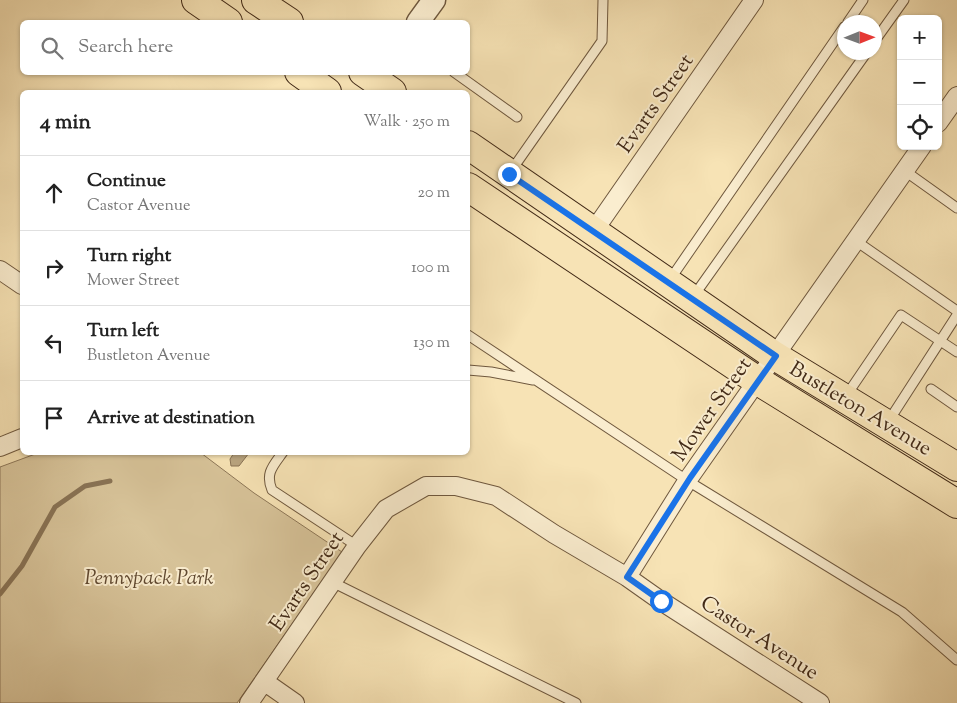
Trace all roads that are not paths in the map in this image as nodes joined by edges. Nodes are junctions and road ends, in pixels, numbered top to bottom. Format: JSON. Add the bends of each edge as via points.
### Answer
{"nodes":[{"id":1,"x":196,"y":0,"type":"edge"},
{"id":2,"x":256,"y":0,"type":"edge"},
{"id":3,"x":434,"y":0,"type":"edge"},
{"id":4,"x":603,"y":0,"type":"edge"},
{"id":5,"x":754,"y":0,"type":"edge"},
{"id":6,"x":863,"y":0,"type":"edge"},
{"id":7,"x":904,"y":0,"type":"edge"},
{"id":8,"x":853,"y":15,"type":"edge"},
{"id":9,"x":225,"y":20,"type":"edge"},
{"id":10,"x":286,"y":20,"type":"edge"},
{"id":11,"x":419,"y":20,"type":"edge"},
{"id":12,"x":882,"y":31,"type":"edge"},
{"id":13,"x":837,"y":37,"type":"edge"},
{"id":14,"x":861,"y":60,"type":"edge"},
{"id":15,"x":303,"y":75,"type":"edge"},
{"id":16,"x":458,"y":75,"type":"edge"},
{"id":17,"x":324,"y":90,"type":"edge"},
{"id":18,"x":957,"y":96,"type":"edge"},
{"id":19,"x":517,"y":117,"type":"dead end"},
{"id":20,"x":942,"y":117,"type":"edge"},
{"id":21,"x":470,"y":146,"type":"edge"},
{"id":22,"x":919,"y":150,"type":"edge"},
{"id":23,"x":905,"y":171,"type":"junction"},
{"id":24,"x":509,"y":174,"type":"junction"},
{"id":25,"x":470,"y":188,"type":"edge"},
{"id":26,"x":957,"y":208,"type":"edge"},
{"id":27,"x":593,"y":232,"type":"junction"},
{"id":28,"x":856,"y":241,"type":"junction"},
{"id":29,"x":0,"y":270,"type":"edge"},
{"id":30,"x":668,"y":283,"type":"junction"},
{"id":31,"x":20,"y":285,"type":"edge"},
{"id":32,"x":691,"y":299,"type":"junction"},
{"id":33,"x":957,"y":313,"type":"edge"},
{"id":34,"x":470,"y":336,"type":"edge"},
{"id":35,"x":940,"y":340,"type":"junction"},
{"id":36,"x":957,"y":352,"type":"edge"},
{"id":37,"x":776,"y":356,"type":"junction"},
{"id":38,"x":470,"y":370,"type":"edge"},
{"id":39,"x":758,"y":381,"type":"junction"},
{"id":40,"x":538,"y":382,"type":"junction"},
{"id":41,"x":931,"y":389,"type":"dead end"},
{"id":42,"x":845,"y":398,"type":"junction"},
{"id":43,"x":957,"y":407,"type":"edge"},
{"id":44,"x":886,"y":424,"type":"junction"},
{"id":45,"x":20,"y":439,"type":"edge"},
{"id":46,"x":0,"y":447,"type":"edge"},
{"id":47,"x":281,"y":455,"type":"edge"},
{"id":48,"x":957,"y":467,"type":"edge"},
{"id":49,"x":688,"y":480,"type":"junction"},
{"id":50,"x":952,"y":492,"type":"edge"},
{"id":51,"x":411,"y":493,"type":"joint"},
{"id":52,"x":357,"y":546,"type":"junction"},
{"id":53,"x":627,"y":577,"type":"junction"},
{"id":54,"x":332,"y":582,"type":"junction"},
{"id":55,"x":957,"y":660,"type":"edge"},
{"id":56,"x":265,"y":682,"type":"junction"},
{"id":57,"x":249,"y":703,"type":"edge"},
{"id":58,"x":295,"y":703,"type":"edge"},
{"id":59,"x":576,"y":703,"type":"edge"},
{"id":60,"x":820,"y":703,"type":"edge"}],
"edges":[{"from":1,"to":9,"type":"main road"},
{"from":2,"to":10,"type":"main road"},
{"from":3,"to":11,"type":"street"},
{"from":4,"to":24,"type":"lane","via":[[602,41]]},
{"from":5,"to":27,"type":"street","name":"Evarts Street"},
{"from":6,"to":8,"type":"lane"},
{"from":7,"to":12,"type":"lane"},
{"from":13,"to":30,"type":"lane"},
{"from":14,"to":32,"type":"lane"},
{"from":15,"to":17,"type":"main road"},
{"from":16,"to":19,"type":"lane"},
{"from":18,"to":20,"type":"street"},
{"from":21,"to":24,"type":"main road","name":"Bustleton Avenue"},
{"from":22,"to":23,"type":"street","name":"Mower Street"},
{"from":23,"to":26,"type":"lane"},
{"from":23,"to":28,"type":"street","name":"Mower Street"},
{"from":24,"to":27,"type":"main road","name":"Bustleton Avenue"},
{"from":25,"to":39,"type":"main road","name":"Bustleton Avenue"},
{"from":27,"to":30,"type":"main road","name":"Bustleton Avenue"},
{"from":28,"to":33,"type":"lane"},
{"from":28,"to":37,"type":"street","name":"Mower Street"},
{"from":29,"to":31,"type":"street"},
{"from":30,"to":32,"type":"main road","name":"Bustleton Avenue"},
{"from":32,"to":37,"type":"main road","name":"Bustleton Avenue"},
{"from":33,"to":35,"type":"lane"},
{"from":34,"to":40,"type":"lane"},
{"from":35,"to":36,"type":"lane"},
{"from":35,"to":42,"type":"lane","via":[[901,315]]},
{"from":35,"to":44,"type":"lane"},
{"from":37,"to":39,"type":"street","name":"Mower Street"},
{"from":37,"to":42,"type":"main road","name":"Bustleton Avenue"},
{"from":38,"to":40,"type":"lane"},
{"from":39,"to":49,"type":"street","name":"Mower Street"},
{"from":39,"to":50,"type":"main road","name":"Bustleton Avenue"},
{"from":40,"to":49,"type":"lane"},
{"from":41,"to":43,"type":"lane"},
{"from":42,"to":44,"type":"main road","name":"Bustleton Avenue"},
{"from":44,"to":48,"type":"main road","name":"Bustleton Avenue"},
{"from":45,"to":46,"type":"street"},
{"from":47,"to":52,"type":"lane","via":[[271,468],[268,480],[272,490]]},
{"from":49,"to":53,"type":"street","name":"Mower Street"},
{"from":49,"to":55,"type":"lane","via":[[902,612]]},
{"from":51,"to":52,"type":"street","name":"Evarts Street","via":[[386,509]]},
{"from":51,"to":53,"type":"street","name":"Castor Avenue","via":[[426,486],[456,486],[496,496]]},
{"from":52,"to":54,"type":"street","name":"Evarts Street"},
{"from":53,"to":60,"type":"street","name":"Castor Avenue"},
{"from":54,"to":56,"type":"street","name":"Evarts Street"},
{"from":54,"to":59,"type":"lane"},
{"from":56,"to":57,"type":"street","name":"Evarts Street"},
{"from":56,"to":58,"type":"street"}]}
